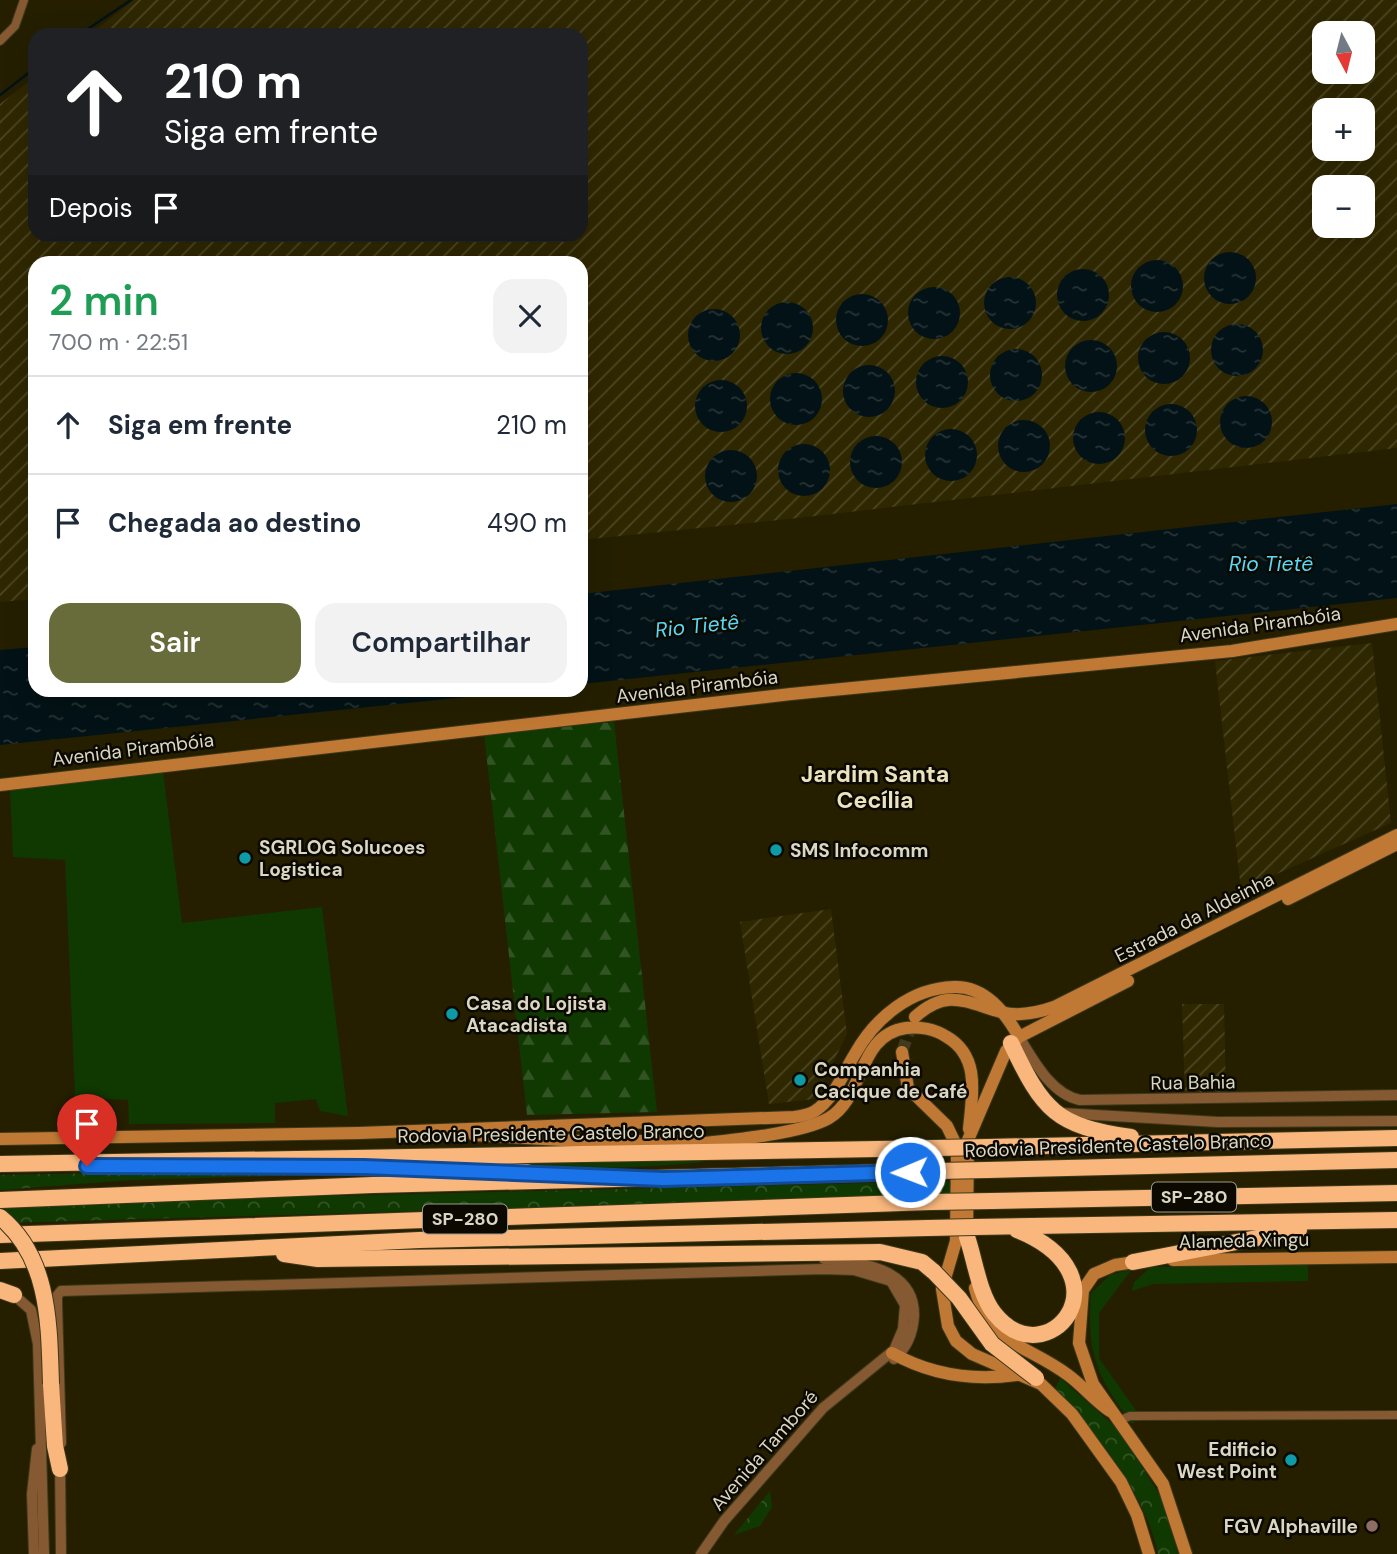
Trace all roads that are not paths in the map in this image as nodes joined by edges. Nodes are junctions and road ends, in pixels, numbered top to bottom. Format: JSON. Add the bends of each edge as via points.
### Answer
{"nodes":[{"id":1,"x":24,"y":0,"type":"edge"},
{"id":2,"x":0,"y":41,"type":"edge"},
{"id":3,"x":1397,"y":624,"type":"edge"},
{"id":4,"x":0,"y":785,"type":"edge"},
{"id":5,"x":1397,"y":835,"type":"edge"},
{"id":6,"x":1397,"y":844,"type":"edge"},
{"id":7,"x":1002,"y":1012,"type":"junction"},
{"id":8,"x":1039,"y":1012,"type":"junction"},
{"id":9,"x":915,"y":1017,"type":"tunnel mouth"},
{"id":10,"x":1038,"y":1027,"type":"junction"},
{"id":11,"x":1015,"y":1040,"type":"junction"},
{"id":12,"x":902,"y":1052,"type":"tunnel mouth"},
{"id":13,"x":1397,"y":1095,"type":"edge"},
{"id":14,"x":1049,"y":1108,"type":"junction"},
{"id":15,"x":1397,"y":1121,"type":"edge"},
{"id":16,"x":428,"y":1130,"type":"junction"},
{"id":17,"x":1397,"y":1138,"type":"edge"},
{"id":18,"x":0,"y":1139,"type":"edge"},
{"id":19,"x":968,"y":1140,"type":"junction"},
{"id":20,"x":719,"y":1141,"type":"junction"},
{"id":21,"x":1175,"y":1144,"type":"junction"},
{"id":22,"x":586,"y":1153,"type":"junction"},
{"id":23,"x":1397,"y":1160,"type":"edge"},
{"id":24,"x":49,"y":1162,"type":"junction"},
{"id":25,"x":0,"y":1164,"type":"edge"},
{"id":26,"x":663,"y":1179,"type":"junction"},
{"id":27,"x":1397,"y":1193,"type":"edge"},
{"id":28,"x":0,"y":1199,"type":"edge"},
{"id":29,"x":0,"y":1217,"type":"edge"},
{"id":30,"x":1397,"y":1220,"type":"edge"},
{"id":31,"x":1329,"y":1223,"type":"junction"},
{"id":32,"x":1003,"y":1226,"type":"junction"},
{"id":33,"x":0,"y":1235,"type":"edge"},
{"id":34,"x":968,"y":1237,"type":"junction"},
{"id":35,"x":268,"y":1250,"type":"junction"},
{"id":36,"x":780,"y":1253,"type":"junction"},
{"id":37,"x":1397,"y":1257,"type":"edge"},
{"id":38,"x":0,"y":1261,"type":"edge"},
{"id":39,"x":1133,"y":1262,"type":"junction"},
{"id":40,"x":5,"y":1294,"type":"edge"},
{"id":41,"x":895,"y":1354,"type":"junction"},
{"id":42,"x":1019,"y":1375,"type":"junction"},
{"id":43,"x":1039,"y":1381,"type":"junction"},
{"id":44,"x":1397,"y":1415,"type":"edge"},
{"id":45,"x":1114,"y":1416,"type":"junction"},
{"id":46,"x":41,"y":1429,"type":"junction"},
{"id":47,"x":60,"y":1469,"type":"junction"},
{"id":48,"x":34,"y":1554,"type":"edge"},
{"id":49,"x":44,"y":1554,"type":"edge"},
{"id":50,"x":61,"y":1554,"type":"edge"},
{"id":51,"x":701,"y":1554,"type":"edge"},
{"id":52,"x":1149,"y":1554,"type":"edge"},
{"id":53,"x":1186,"y":1554,"type":"edge"}],
"edges":[{"from":1,"to":2,"type":"street","via":[[15,26]]},
{"from":3,"to":4,"type":"main road","name":"Avenida Pirambóia","via":[[1232,650],[892,683]]},
{"from":5,"to":8,"type":"main road","name":"Estrada da Aldeinha","via":[[1112,980]]},
{"from":6,"to":10,"type":"main road","name":"Estrada da Aldeinha"},
{"from":7,"to":8,"type":"main road","name":"Estrada da Aldeinha"},
{"from":7,"to":9,"type":"main road","name":"Estrada da Aldeinha","via":[[956,999],[933,1002]]},
{"from":7,"to":11,"type":"main road"},
{"from":7,"to":16,"type":"main road","via":[[978,992],[959,987],[941,987],[908,999],[872,1028],[824,1102],[813,1112],[794,1117]]},
{"from":8,"to":10,"type":"main road"},
{"from":10,"to":11,"type":"main road","name":"Estrada da Aldeinha"},
{"from":11,"to":13,"type":"street","name":"Rua Bahia","via":[[1053,1085],[1080,1100]]},
{"from":11,"to":14,"type":"highway"},
{"from":11,"to":19,"type":"main road"},
{"from":12,"to":42,"type":"main road","via":[[908,1088],[947,1126],[957,1147],[956,1241],[942,1289],[948,1326],[972,1354]]},
{"from":14,"to":15,"type":"street","via":[[1218,1122]]},
{"from":14,"to":21,"type":"highway","via":[[1063,1120],[1090,1131]]},
{"from":16,"to":18,"type":"main road"},
{"from":16,"to":20,"type":"main road","via":[[517,1139]]},
{"from":17,"to":21,"type":"highway","name":"Rodovia Presidente Castelo Branco"},
{"from":19,"to":20,"type":"main road","via":[[974,1081],[965,1056],[948,1037],[910,1028],[887,1034],[873,1048],[845,1102],[830,1118],[780,1132]]},
{"from":19,"to":34,"type":"main road"},
{"from":20,"to":22,"type":"main road"},
{"from":21,"to":22,"type":"highway","name":"Rodovia Presidente Castelo Branco","bridge":true},
{"from":22,"to":24,"type":"highway","name":"Rodovia Presidente Castelo Branco"},
{"from":23,"to":26,"type":"highway","name":"Rodovia Presidente Castelo Branco","number":"SP-280","bridge":true},
{"from":24,"to":25,"type":"highway","name":"Rodovia Presidente Castelo Branco"},
{"from":24,"to":26,"type":"highway","via":[[121,1168],[364,1167]]},
{"from":26,"to":28,"type":"highway","name":"Rodovia Presidente Castelo Branco","number":"SP-280"},
{"from":27,"to":33,"type":"highway","number":"SP-280","bridge":true,"via":[[930,1202]]},
{"from":29,"to":47,"type":"highway","bridge":true,"via":[[34,1260],[42,1283]]},
{"from":30,"to":31,"type":"highway"},
{"from":31,"to":32,"type":"highway"},
{"from":31,"to":39,"type":"highway"},
{"from":32,"to":34,"type":"highway","via":[[1050,1247],[1070,1273],[1075,1297],[1072,1309],[1067,1320],[1046,1332],[1015,1332],[993,1312]]},
{"from":32,"to":35,"type":"highway","bridge":true,"via":[[419,1240]]},
{"from":34,"to":45,"type":"main road","via":[[979,1303],[993,1326],[1011,1343],[1068,1376]]},
{"from":35,"to":36,"type":"highway","via":[[318,1259]]},
{"from":35,"to":38,"type":"highway"},
{"from":36,"to":41,"type":"street","via":[[861,1264],[903,1282],[911,1295],[914,1319],[907,1343]]},
{"from":36,"to":43,"type":"highway","bridge":true,"via":[[880,1252],[922,1262],[950,1287],[992,1344]]},
{"from":37,"to":39,"type":"main road","name":"Alameda Xingu"},
{"from":39,"to":45,"type":"main road","name":"Alameda Xingu","via":[[1104,1268],[1083,1290],[1079,1343],[1089,1376]]},
{"from":40,"to":46,"type":"street","via":[[26,1304],[35,1321]]},
{"from":41,"to":42,"type":"main road","via":[[948,1375],[978,1379]]},
{"from":41,"to":47,"type":"street","via":[[905,1317],[903,1297],[891,1282],[854,1270],[61,1291],[57,1296]]},
{"from":41,"to":51,"type":"street","name":"Avenida Tamboré","via":[[823,1408],[713,1534]]},
{"from":42,"to":43,"type":"main road"},
{"from":43,"to":52,"type":"main road","via":[[1072,1414],[1121,1482]]},
{"from":44,"to":45,"type":"street"},
{"from":45,"to":53,"type":"main road","via":[[1163,1484]]},
{"from":46,"to":48,"type":"street","via":[[32,1481]]},
{"from":46,"to":49,"type":"street"},
{"from":47,"to":50,"type":"street"}]}
